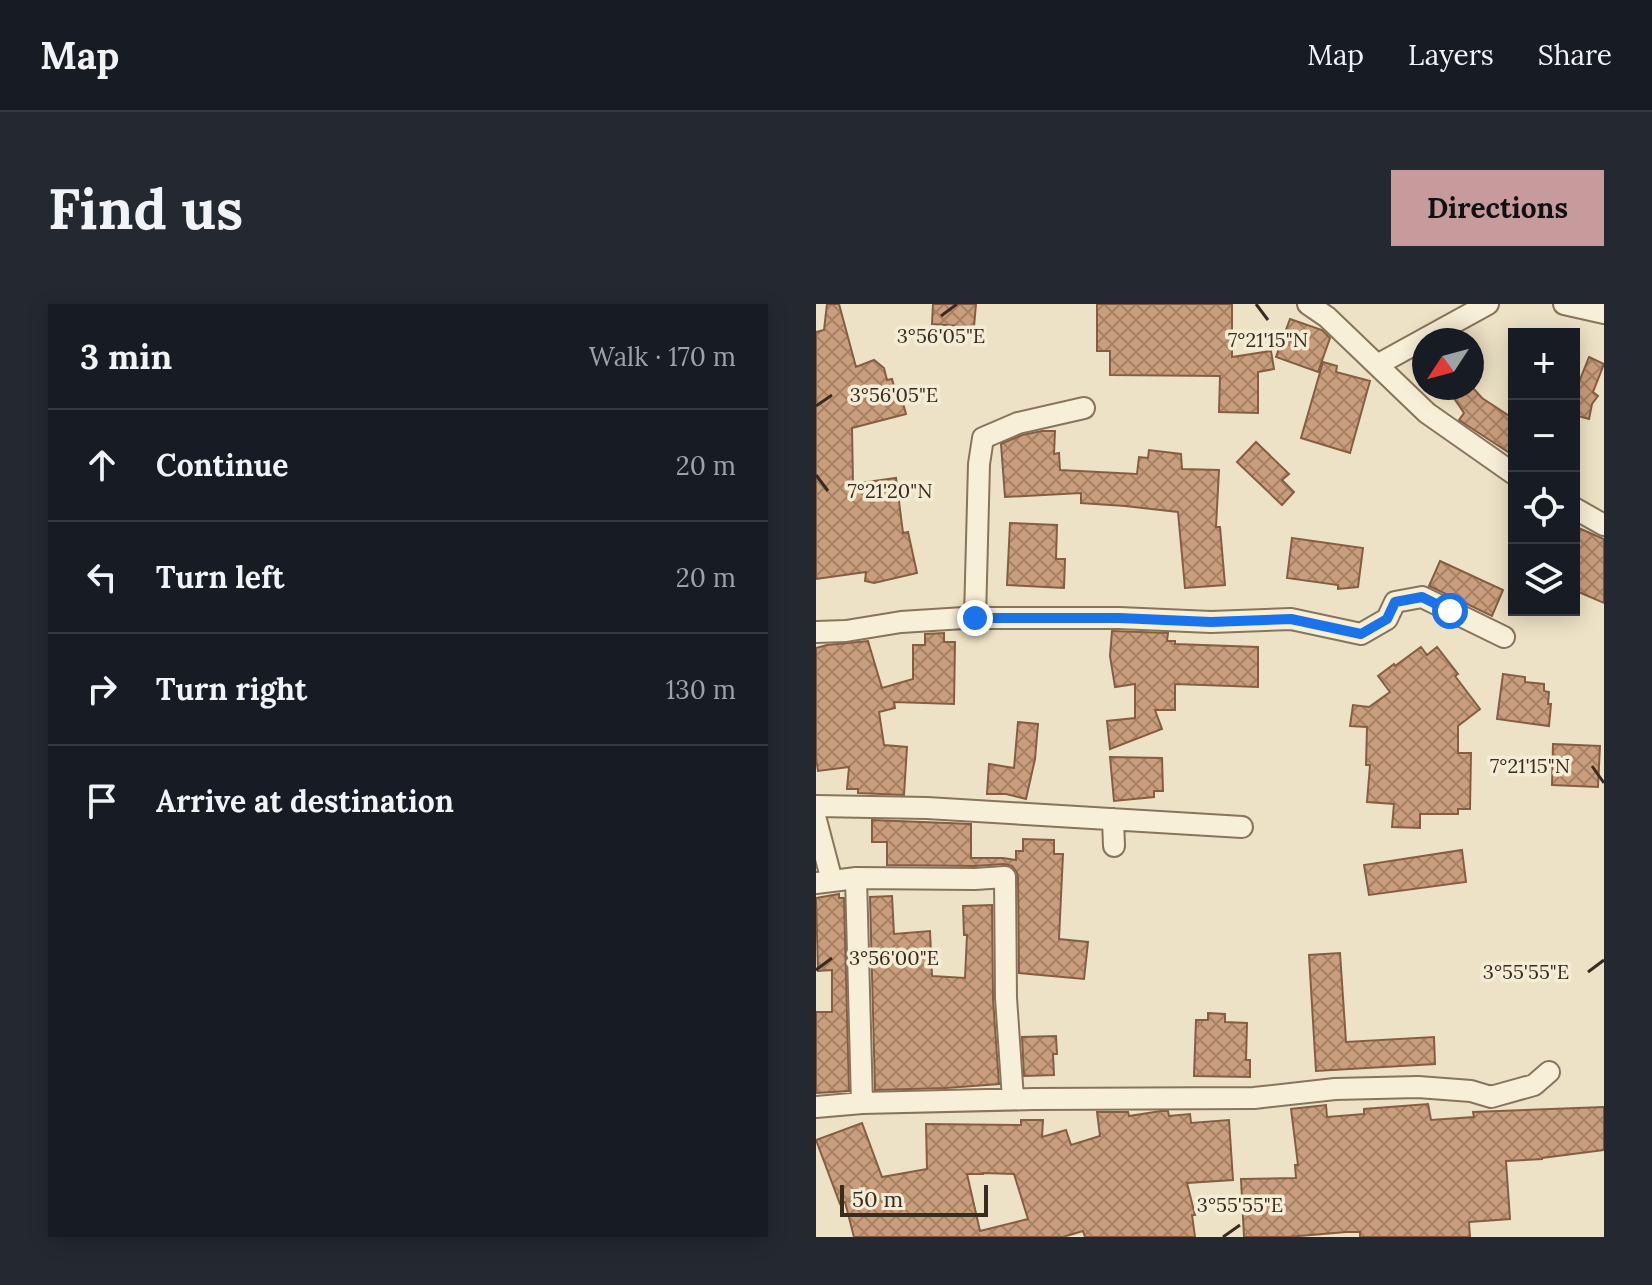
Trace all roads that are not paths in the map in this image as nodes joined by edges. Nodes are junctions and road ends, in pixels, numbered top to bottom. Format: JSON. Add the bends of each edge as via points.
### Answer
{"nodes":[{"id":1,"x":1308,"y":304,"type":"edge"},
{"id":2,"x":1488,"y":304,"type":"edge"},
{"id":3,"x":1564,"y":304,"type":"edge"},
{"id":4,"x":1604,"y":313,"type":"edge"},
{"id":5,"x":1377,"y":365,"type":"junction"},
{"id":6,"x":1084,"y":408,"type":"dead end"},
{"id":7,"x":1511,"y":472,"type":"edge"},
{"id":8,"x":1580,"y":511,"type":"edge"},
{"id":9,"x":1604,"y":525,"type":"edge"},
{"id":10,"x":975,"y":618,"type":"junction"},
{"id":11,"x":816,"y":632,"type":"edge"},
{"id":12,"x":1504,"y":637,"type":"dead end"},
{"id":13,"x":816,"y":806,"type":"edge"},
{"id":14,"x":1113,"y":819,"type":"junction"},
{"id":15,"x":816,"y":820,"type":"edge"},
{"id":16,"x":1242,"y":827,"type":"dead end"},
{"id":17,"x":1114,"y":846,"type":"dead end"},
{"id":18,"x":856,"y":878,"type":"junction"},
{"id":19,"x":824,"y":882,"type":"edge"},
{"id":20,"x":1549,"y":1072,"type":"dead end"},
{"id":21,"x":1013,"y":1099,"type":"junction"},
{"id":22,"x":862,"y":1103,"type":"junction"},
{"id":23,"x":816,"y":1107,"type":"edge"}],
"edges":[{"from":1,"to":5,"type":"street"},
{"from":2,"to":5,"type":"street"},
{"from":3,"to":4,"type":"street"},
{"from":5,"to":7,"type":"street","via":[[1427,413]]},
{"from":6,"to":10,"type":"street","via":[[1018,423],[983,438]]},
{"from":8,"to":9,"type":"street"},
{"from":10,"to":11,"type":"street"},
{"from":10,"to":12,"type":"street","via":[[1291,619],[1361,634],[1387,619],[1395,602],[1422,597]]},
{"from":13,"to":14,"type":"street"},
{"from":14,"to":16,"type":"street"},
{"from":14,"to":17,"type":"street"},
{"from":15,"to":19,"type":"street"},
{"from":18,"to":19,"type":"street"},
{"from":18,"to":21,"type":"street","via":[[1005,877]]},
{"from":18,"to":22,"type":"street"},
{"from":20,"to":21,"type":"street","via":[[1534,1085],[1491,1097],[1418,1087],[1254,1098]]},
{"from":21,"to":22,"type":"street"},
{"from":22,"to":23,"type":"street"}]}
